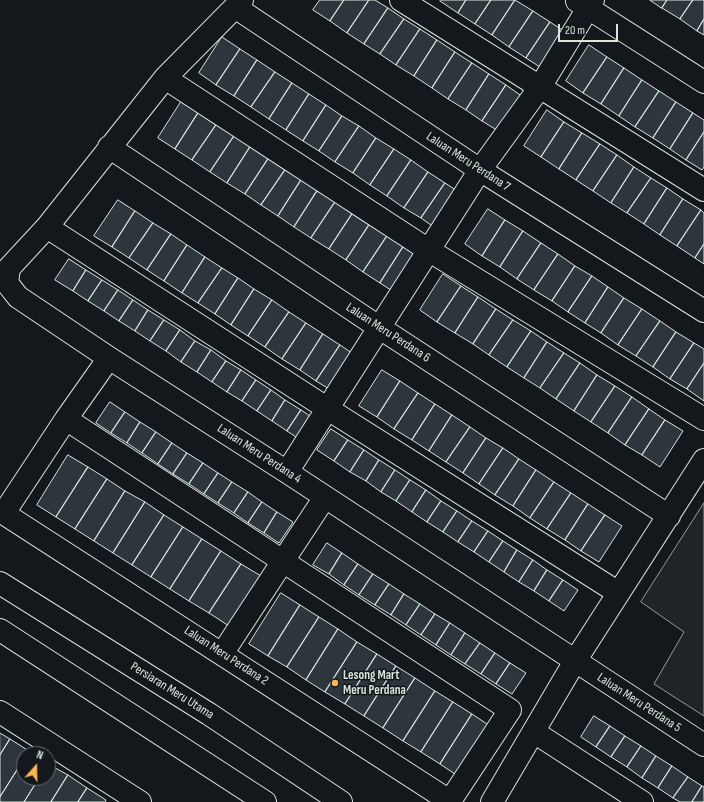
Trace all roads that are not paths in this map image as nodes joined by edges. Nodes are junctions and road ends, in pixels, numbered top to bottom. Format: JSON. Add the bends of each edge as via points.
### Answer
{"nodes":[{"id":1,"x":401,"y":0,"type":"edge"},
{"id":2,"x":586,"y":3,"type":"edge"},
{"id":3,"x":239,"y":4,"type":"edge"},
{"id":4,"x":165,"y":78,"type":"junction"},
{"id":5,"x":704,"y":82,"type":"edge"},
{"id":6,"x":540,"y":88,"type":"junction"},
{"id":7,"x":109,"y":147,"type":"junction"},
{"id":8,"x":480,"y":170,"type":"junction"},
{"id":9,"x":704,"y":190,"type":"edge"},
{"id":10,"x":47,"y":227,"type":"junction"},
{"id":11,"x":430,"y":251,"type":"junction"},
{"id":12,"x":704,"y":311,"type":"edge"},
{"id":13,"x":380,"y":328,"type":"junction"},
{"id":14,"x":108,"y":358,"type":"junction"},
{"id":15,"x":328,"y":409,"type":"junction"},
{"id":16,"x":66,"y":419,"type":"junction"},
{"id":17,"x":704,"y":419,"type":"edge"},
{"id":18,"x":704,"y":460,"type":"edge"},
{"id":19,"x":288,"y":472,"type":"junction"},
{"id":20,"x":325,"y":497,"type":"junction"},
{"id":21,"x":2,"y":512,"type":"edge"},
{"id":22,"x":669,"y":516,"type":"junction"},
{"id":23,"x":283,"y":561,"type":"junction"},
{"id":24,"x":0,"y":583,"type":"edge"},
{"id":25,"x":618,"y":592,"type":"junction"},
{"id":26,"x":0,"y":630,"type":"edge"},
{"id":27,"x":222,"y":654,"type":"junction"},
{"id":28,"x":575,"y":661,"type":"junction"},
{"id":29,"x":0,"y":712,"type":"edge"},
{"id":30,"x":534,"y":732,"type":"junction"},
{"id":31,"x":704,"y":744,"type":"edge"},
{"id":32,"x":451,"y":801,"type":"edge"},
{"id":33,"x":140,"y":802,"type":"edge"},
{"id":34,"x":265,"y":802,"type":"edge"},
{"id":35,"x":341,"y":802,"type":"edge"},
{"id":36,"x":492,"y":802,"type":"edge"},
{"id":37,"x":642,"y":802,"type":"edge"}],
"edges":[{"from":1,"to":6,"type":"street"},
{"from":2,"to":5,"type":"street"},
{"from":2,"to":6,"type":"street"},
{"from":3,"to":4,"type":"street"},
{"from":3,"to":8,"type":"street","name":"Laluan Meru Perdana 7"},
{"from":4,"to":7,"type":"street"},
{"from":4,"to":11,"type":"street"},
{"from":6,"to":8,"type":"street"},
{"from":6,"to":9,"type":"street"},
{"from":7,"to":10,"type":"street"},
{"from":7,"to":13,"type":"street","name":"Laluan Meru Perdana 6"},
{"from":8,"to":11,"type":"street"},
{"from":8,"to":12,"type":"street","name":"Laluan Meru Perdana 7"},
{"from":10,"to":14,"type":"street","name":"Laluan Meru Perdana 4","via":[[10,268],[6,282],[18,297]]},
{"from":10,"to":15,"type":"street"},
{"from":11,"to":13,"type":"street"},
{"from":11,"to":17,"type":"street"},
{"from":13,"to":15,"type":"street"},
{"from":13,"to":22,"type":"street","name":"Laluan Meru Perdana 6"},
{"from":14,"to":16,"type":"street"},
{"from":14,"to":19,"type":"street","name":"Laluan Meru Perdana 4"},
{"from":15,"to":19,"type":"street"},
{"from":15,"to":25,"type":"street"},
{"from":16,"to":21,"type":"street"},
{"from":16,"to":23,"type":"street"},
{"from":18,"to":22,"type":"street"},
{"from":19,"to":20,"type":"street","name":"Laluan Meru Perdana 4"},
{"from":20,"to":23,"type":"street"},
{"from":20,"to":28,"type":"street","name":"Laluan Meru Perdana 4"},
{"from":21,"to":27,"type":"street","name":"Laluan Meru Perdana 2"},
{"from":22,"to":25,"type":"street"},
{"from":23,"to":27,"type":"street"},
{"from":23,"to":32,"type":"street","via":[[510,710]]},
{"from":24,"to":35,"type":"street","name":"Persiaran Meru Utama","via":[[210,714]]},
{"from":25,"to":28,"type":"street"},
{"from":26,"to":34,"type":"street"},
{"from":27,"to":32,"type":"street","name":"Laluan Meru Perdana 2"},
{"from":28,"to":30,"type":"street"},
{"from":28,"to":31,"type":"street","name":"Laluan Meru Perdana 5"},
{"from":29,"to":33,"type":"street"},
{"from":30,"to":36,"type":"street"},
{"from":30,"to":37,"type":"street"}]}
